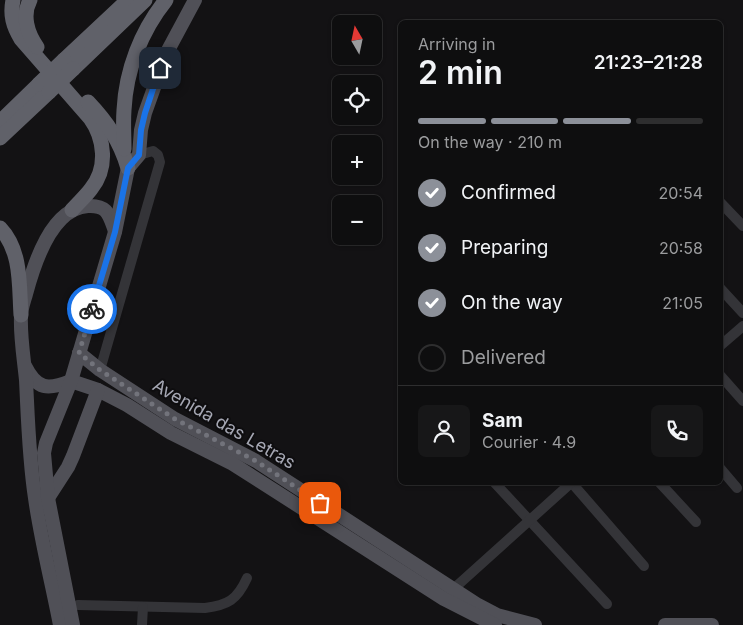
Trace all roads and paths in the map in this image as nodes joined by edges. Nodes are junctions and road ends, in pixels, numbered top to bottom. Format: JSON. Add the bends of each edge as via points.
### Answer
{"nodes":[{"id":1,"x":12,"y":0,"type":"edge"},
{"id":2,"x":30,"y":0,"type":"edge"},
{"id":3,"x":145,"y":0,"type":"edge"},
{"id":4,"x":166,"y":0,"type":"edge"},
{"id":5,"x":195,"y":0,"type":"edge"},
{"id":6,"x":124,"y":2,"type":"edge"},
{"id":7,"x":69,"y":64,"type":"junction"},
{"id":8,"x":44,"y":88,"type":"junction"},
{"id":9,"x":0,"y":122,"type":"edge"},
{"id":10,"x":0,"y":138,"type":"edge"},
{"id":11,"x":131,"y":159,"type":"junction"},
{"id":12,"x":723,"y":205,"type":"edge"},
{"id":13,"x":72,"y":210,"type":"junction"},
{"id":14,"x":743,"y":226,"type":"edge"},
{"id":15,"x":0,"y":228,"type":"edge"},
{"id":16,"x":115,"y":232,"type":"junction"},
{"id":17,"x":723,"y":291,"type":"edge"},
{"id":18,"x":743,"y":313,"type":"edge"},
{"id":19,"x":21,"y":315,"type":"junction"},
{"id":20,"x":743,"y":326,"type":"edge"},
{"id":21,"x":723,"y":343,"type":"edge"},
{"id":22,"x":79,"y":353,"type":"junction"},
{"id":23,"x":24,"y":365,"type":"junction"},
{"id":24,"x":100,"y":370,"type":"junction"},
{"id":25,"x":723,"y":378,"type":"edge"},
{"id":26,"x":71,"y":381,"type":"junction"},
{"id":27,"x":98,"y":390,"type":"junction"},
{"id":28,"x":743,"y":401,"type":"edge"},
{"id":29,"x":723,"y":472,"type":"edge"},
{"id":30,"x":497,"y":485,"type":"edge"},
{"id":31,"x":569,"y":485,"type":"edge"},
{"id":32,"x":573,"y":485,"type":"edge"},
{"id":33,"x":662,"y":485,"type":"edge"},
{"id":34,"x":737,"y":488,"type":"dead end"},
{"id":35,"x":48,"y":498,"type":"junction"},
{"id":36,"x":528,"y":520,"type":"junction"},
{"id":37,"x":696,"y":522,"type":"dead end"},
{"id":38,"x":644,"y":566,"type":"dead end"},
{"id":39,"x":247,"y":578,"type":"dead end"},
{"id":40,"x":449,"y":594,"type":"junction"},
{"id":41,"x":61,"y":596,"type":"junction"},
{"id":42,"x":607,"y":604,"type":"dead end"},
{"id":43,"x":78,"y":605,"type":"dead end"},
{"id":44,"x":143,"y":606,"type":"junction"},
{"id":45,"x":496,"y":622,"type":"edge"},
{"id":46,"x":60,"y":625,"type":"edge"},
{"id":47,"x":73,"y":625,"type":"edge"},
{"id":48,"x":142,"y":625,"type":"edge"},
{"id":49,"x":535,"y":625,"type":"edge"},
{"id":50,"x":665,"y":625,"type":"edge"},
{"id":51,"x":712,"y":625,"type":"edge"}],
"edges":[{"from":1,"to":13,"type":"highway","via":[[14,28],[90,118],[100,138],[102,157],[99,175],[91,190]]},
{"from":2,"to":11,"type":"highway","via":[[26,22],[34,44],[105,121]]},
{"from":3,"to":7,"type":"highway"},
{"from":4,"to":11,"type":"highway","via":[[139,44],[129,71],[124,110]]},
{"from":5,"to":11,"type":"main road","via":[[166,54]]},
{"from":6,"to":7,"type":"highway"},
{"from":7,"to":8,"type":"highway","bridge":true},
{"from":8,"to":9,"type":"highway"},
{"from":8,"to":10,"type":"highway"},
{"from":11,"to":16,"type":"main road"},
{"from":11,"to":24,"type":"street","via":[[153,151],[160,162]]},
{"from":12,"to":14,"type":"street"},
{"from":13,"to":16,"type":"main road","via":[[99,206],[106,210]]},
{"from":13,"to":19,"type":"main road","via":[[40,250]]},
{"from":15,"to":19,"type":"highway","via":[[16,259]]},
{"from":16,"to":22,"type":"main road"},
{"from":17,"to":18,"type":"street"},
{"from":19,"to":23,"type":"main road"},
{"from":20,"to":21,"type":"street"},
{"from":22,"to":24,"type":"main road","name":"Avenida das Letras"},
{"from":22,"to":26,"type":"main road"},
{"from":23,"to":26,"type":"main road","via":[[34,382],[48,388]]},
{"from":23,"to":41,"type":"main road","via":[[35,498]]},
{"from":24,"to":40,"type":"main road","name":"Avenida das Letras","via":[[191,428],[264,466]]},
{"from":25,"to":28,"type":"street"},
{"from":26,"to":27,"type":"main road","name":"Avenida das Letras"},
{"from":26,"to":35,"type":"main road","via":[[46,442]]},
{"from":27,"to":35,"type":"main road","via":[[74,456]]},
{"from":27,"to":40,"type":"main road","name":"Avenida das Letras","via":[[171,434],[256,478]]},
{"from":29,"to":34,"type":"street"},
{"from":30,"to":36,"type":"street"},
{"from":31,"to":36,"type":"street"},
{"from":32,"to":38,"type":"street"},
{"from":33,"to":37,"type":"street"},
{"from":35,"to":41,"type":"main road"},
{"from":36,"to":40,"type":"street"},
{"from":36,"to":42,"type":"street"},
{"from":39,"to":44,"type":"street","via":[[237,597],[219,607]]},
{"from":40,"to":45,"type":"main road","name":"Avenida das Letras"},
{"from":41,"to":46,"type":"main road"},
{"from":41,"to":47,"type":"main road"},
{"from":43,"to":44,"type":"street"},
{"from":44,"to":48,"type":"street"},
{"from":45,"to":49,"type":"main road","name":"Avenida das Letras"},
{"from":50,"to":51,"type":"main road"}]}
